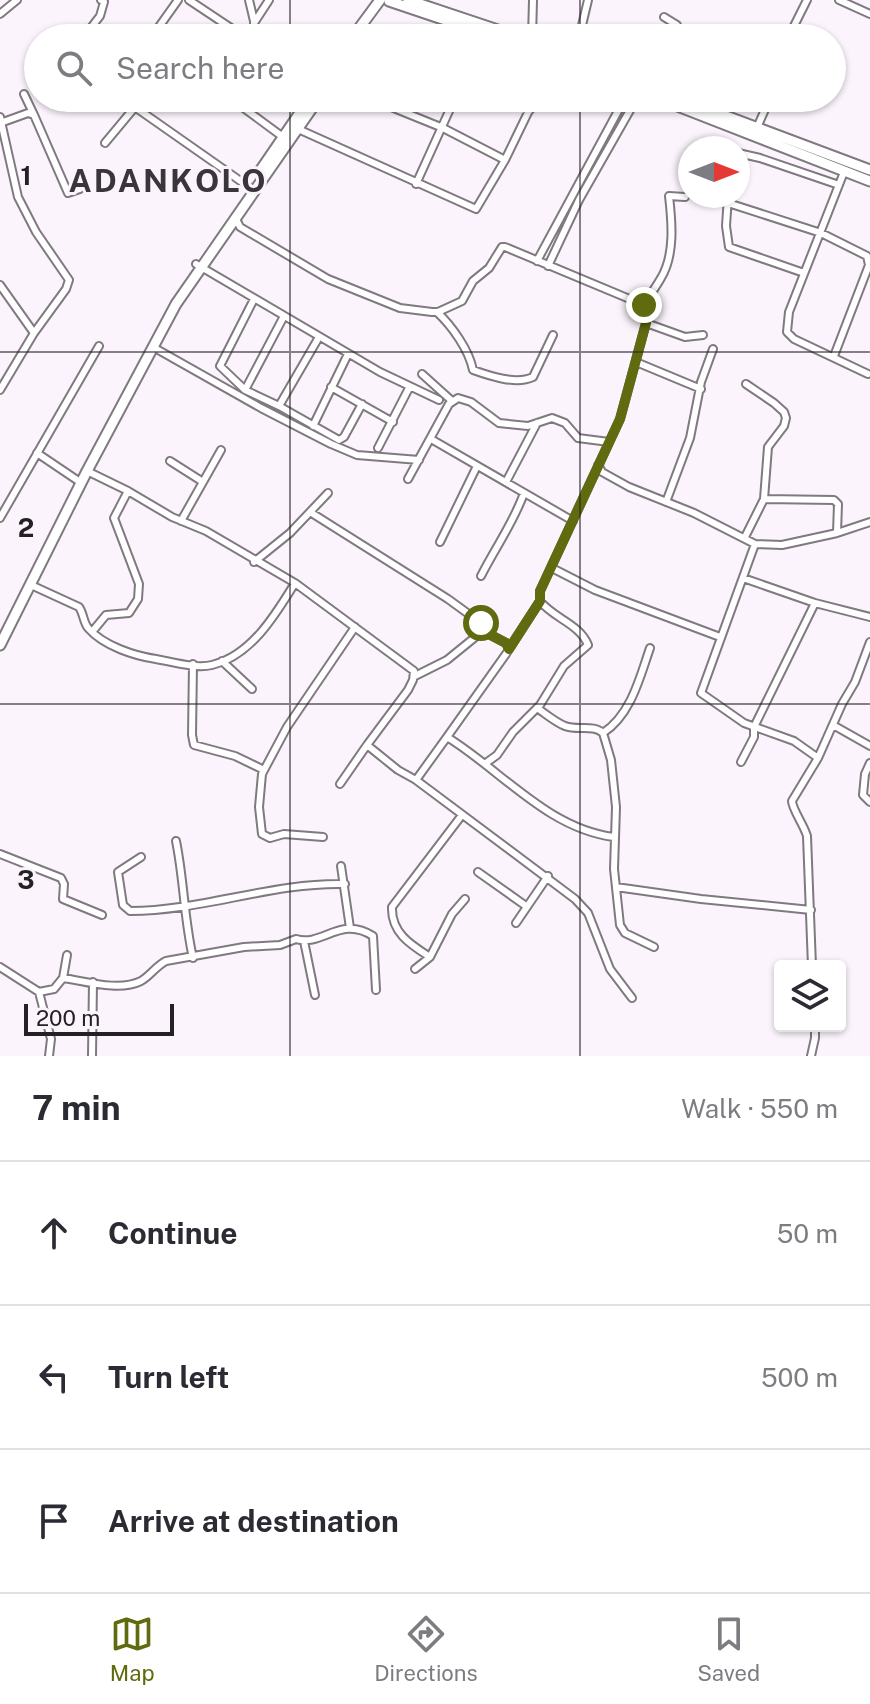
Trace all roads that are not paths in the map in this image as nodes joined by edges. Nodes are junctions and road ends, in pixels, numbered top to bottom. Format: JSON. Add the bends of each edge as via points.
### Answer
{"nodes":[{"id":1,"x":17,"y":0,"type":"edge"},
{"id":2,"x":178,"y":0,"type":"edge"},
{"id":3,"x":189,"y":0,"type":"edge"},
{"id":4,"x":249,"y":0,"type":"edge"},
{"id":5,"x":269,"y":0,"type":"edge"},
{"id":6,"x":385,"y":0,"type":"edge"},
{"id":7,"x":408,"y":0,"type":"edge"},
{"id":8,"x":533,"y":0,"type":"edge"},
{"id":9,"x":588,"y":0,"type":"edge"},
{"id":10,"x":807,"y":0,"type":"edge"},
{"id":11,"x":839,"y":0,"type":"edge"},
{"id":12,"x":104,"y":1,"type":"edge"},
{"id":13,"x":0,"y":14,"type":"edge"},
{"id":14,"x":870,"y":14,"type":"edge"},
{"id":15,"x":664,"y":17,"type":"dead end"},
{"id":16,"x":254,"y":23,"type":"joint"},
{"id":17,"x":94,"y":24,"type":"edge"},
{"id":18,"x":161,"y":24,"type":"edge"},
{"id":19,"x":225,"y":24,"type":"edge"},
{"id":20,"x":364,"y":24,"type":"edge"},
{"id":21,"x":369,"y":24,"type":"edge"},
{"id":22,"x":457,"y":24,"type":"edge"},
{"id":23,"x":480,"y":24,"type":"edge"},
{"id":24,"x":532,"y":24,"type":"edge"},
{"id":25,"x":582,"y":24,"type":"edge"},
{"id":26,"x":675,"y":24,"type":"edge"},
{"id":27,"x":795,"y":24,"type":"edge"},
{"id":28,"x":33,"y":112,"type":"edge"},
{"id":29,"x":131,"y":112,"type":"edge"},
{"id":30,"x":142,"y":112,"type":"edge"},
{"id":31,"x":249,"y":112,"type":"edge"},
{"id":32,"x":300,"y":112,"type":"edge"},
{"id":33,"x":310,"y":112,"type":"edge"},
{"id":34,"x":404,"y":112,"type":"edge"},
{"id":35,"x":449,"y":112,"type":"edge"},
{"id":36,"x":529,"y":112,"type":"edge"},
{"id":37,"x":617,"y":112,"type":"edge"},
{"id":38,"x":629,"y":112,"type":"edge"},
{"id":39,"x":697,"y":112,"type":"edge"},
{"id":40,"x":716,"y":112,"type":"edge"},
{"id":41,"x":764,"y":112,"type":"edge"},
{"id":42,"x":721,"y":114,"type":"joint"},
{"id":43,"x":34,"y":115,"type":"junction"},
{"id":44,"x":2,"y":119,"type":"edge"},
{"id":45,"x":443,"y":128,"type":"junction"},
{"id":46,"x":298,"y":129,"type":"junction"},
{"id":47,"x":755,"y":132,"type":"junction"},
{"id":48,"x":283,"y":137,"type":"junction"},
{"id":49,"x":105,"y":143,"type":"dead end"},
{"id":50,"x":750,"y":156,"type":"edge"},
{"id":51,"x":505,"y":160,"type":"junction"},
{"id":52,"x":870,"y":170,"type":"edge"},
{"id":53,"x":844,"y":172,"type":"junction"},
{"id":54,"x":870,"y":181,"type":"edge"},
{"id":55,"x":416,"y":184,"type":"junction"},
{"id":56,"x":839,"y":185,"type":"junction"},
{"id":57,"x":249,"y":187,"type":"junction"},
{"id":58,"x":80,"y":189,"type":"dead end"},
{"id":59,"x":678,"y":197,"type":"edge"},
{"id":60,"x":750,"y":207,"type":"edge"},
{"id":61,"x":727,"y":208,"type":"edge"},
{"id":62,"x":235,"y":217,"type":"junction"},
{"id":63,"x":821,"y":233,"type":"junction"},
{"id":64,"x":537,"y":261,"type":"junction"},
{"id":65,"x":199,"y":265,"type":"junction"},
{"id":66,"x":548,"y":266,"type":"junction"},
{"id":67,"x":804,"y":273,"type":"junction"},
{"id":68,"x":0,"y":285,"type":"edge"},
{"id":69,"x":254,"y":299,"type":"junction"},
{"id":70,"x":0,"y":305,"type":"edge"},
{"id":71,"x":12,"y":305,"type":"junction"},
{"id":72,"x":644,"y":305,"type":"junction"},
{"id":73,"x":437,"y":312,"type":"junction"},
{"id":74,"x":284,"y":316,"type":"junction"},
{"id":75,"x":646,"y":323,"type":"junction"},
{"id":76,"x":34,"y":333,"type":"junction"},
{"id":77,"x":553,"y":335,"type":"dead end"},
{"id":78,"x":703,"y":335,"type":"dead end"},
{"id":79,"x":319,"y":337,"type":"junction"},
{"id":80,"x":99,"y":346,"type":"dead end"},
{"id":81,"x":153,"y":347,"type":"junction"},
{"id":82,"x":713,"y":349,"type":"dead end"},
{"id":83,"x":348,"y":354,"type":"junction"},
{"id":84,"x":834,"y":356,"type":"junction"},
{"id":85,"x":636,"y":362,"type":"junction"},
{"id":86,"x":422,"y":374,"type":"dead end"},
{"id":87,"x":868,"y":374,"type":"edge"},
{"id":88,"x":746,"y":384,"type":"dead end"},
{"id":89,"x":331,"y":387,"type":"junction"},
{"id":90,"x":409,"y":388,"type":"junction"},
{"id":91,"x":701,"y":389,"type":"junction"},
{"id":92,"x":0,"y":390,"type":"edge"},
{"id":93,"x":245,"y":390,"type":"junction"},
{"id":94,"x":439,"y":400,"type":"dead end"},
{"id":95,"x":452,"y":401,"type":"junction"},
{"id":96,"x":362,"y":404,"type":"junction"},
{"id":97,"x":279,"y":406,"type":"junction"},
{"id":98,"x":393,"y":422,"type":"junction"},
{"id":99,"x":537,"y":423,"type":"junction"},
{"id":100,"x":313,"y":426,"type":"junction"},
{"id":101,"x":431,"y":439,"type":"junction"},
{"id":102,"x":609,"y":442,"type":"junction"},
{"id":103,"x":378,"y":448,"type":"dead end"},
{"id":104,"x":221,"y":450,"type":"dead end"},
{"id":105,"x":37,"y":453,"type":"junction"},
{"id":106,"x":419,"y":460,"type":"junction"},
{"id":107,"x":170,"y":461,"type":"dead end"},
{"id":108,"x":598,"y":465,"type":"junction"},
{"id":109,"x":477,"y":466,"type":"junction"},
{"id":110,"x":87,"y":471,"type":"junction"},
{"id":111,"x":408,"y":479,"type":"dead end"},
{"id":112,"x":77,"y":480,"type":"junction"},
{"id":113,"x":203,"y":482,"type":"junction"},
{"id":114,"x":506,"y":482,"type":"junction"},
{"id":115,"x":128,"y":491,"type":"junction"},
{"id":116,"x":328,"y":493,"type":"dead end"},
{"id":117,"x":524,"y":493,"type":"junction"},
{"id":118,"x":764,"y":499,"type":"junction"},
{"id":119,"x":666,"y":502,"type":"junction"},
{"id":120,"x":2,"y":507,"type":"edge"},
{"id":121,"x":310,"y":512,"type":"junction"},
{"id":122,"x":0,"y":518,"type":"edge"},
{"id":123,"x":181,"y":521,"type":"junction"},
{"id":124,"x":573,"y":521,"type":"junction"},
{"id":125,"x":870,"y":522,"type":"edge"},
{"id":126,"x":837,"y":533,"type":"junction"},
{"id":127,"x":745,"y":537,"type":"junction"},
{"id":128,"x":440,"y":542,"type":"dead end"},
{"id":129,"x":755,"y":544,"type":"junction"},
{"id":130,"x":254,"y":562,"type":"junction"},
{"id":131,"x":552,"y":568,"type":"junction"},
{"id":132,"x":481,"y":576,"type":"dead end"},
{"id":133,"x":743,"y":578,"type":"junction"},
{"id":134,"x":295,"y":583,"type":"junction"},
{"id":135,"x":31,"y":585,"type":"junction"},
{"id":136,"x":540,"y":601,"type":"junction"},
{"id":137,"x":815,"y":603,"type":"junction"},
{"id":138,"x":870,"y":617,"type":"edge"},
{"id":139,"x":355,"y":627,"type":"junction"},
{"id":140,"x":92,"y":632,"type":"junction"},
{"id":141,"x":485,"y":632,"type":"junction"},
{"id":142,"x":0,"y":635,"type":"edge"},
{"id":143,"x":720,"y":637,"type":"junction"},
{"id":144,"x":870,"y":642,"type":"edge"},
{"id":145,"x":0,"y":645,"type":"edge"},
{"id":146,"x":650,"y":648,"type":"dead end"},
{"id":147,"x":509,"y":649,"type":"junction"},
{"id":148,"x":222,"y":661,"type":"junction"},
{"id":149,"x":193,"y":664,"type":"junction"},
{"id":150,"x":415,"y":676,"type":"junction"},
{"id":151,"x":252,"y":689,"type":"dead end"},
{"id":152,"x":537,"y":708,"type":"junction"},
{"id":153,"x":833,"y":725,"type":"junction"},
{"id":154,"x":754,"y":727,"type":"junction"},
{"id":155,"x":603,"y":733,"type":"junction"},
{"id":156,"x":447,"y":737,"type":"junction"},
{"id":157,"x":367,"y":745,"type":"junction"},
{"id":158,"x":870,"y":746,"type":"edge"},
{"id":159,"x":818,"y":758,"type":"junction"},
{"id":160,"x":741,"y":762,"type":"dead end"},
{"id":161,"x":486,"y":763,"type":"junction"},
{"id":162,"x":870,"y":763,"type":"edge"},
{"id":163,"x":264,"y":770,"type":"junction"},
{"id":164,"x":416,"y":780,"type":"junction"},
{"id":165,"x":340,"y":784,"type":"dead end"},
{"id":166,"x":870,"y":802,"type":"edge"},
{"id":167,"x":462,"y":815,"type":"junction"},
{"id":168,"x":323,"y":837,"type":"dead end"},
{"id":169,"x":614,"y":837,"type":"junction"},
{"id":170,"x":176,"y":841,"type":"dead end"},
{"id":171,"x":0,"y":854,"type":"edge"},
{"id":172,"x":141,"y":857,"type":"dead end"},
{"id":173,"x":341,"y":866,"type":"dead end"},
{"id":174,"x":478,"y":872,"type":"dead end"},
{"id":175,"x":548,"y":876,"type":"junction"},
{"id":176,"x":345,"y":884,"type":"junction"},
{"id":177,"x":616,"y":887,"type":"junction"},
{"id":178,"x":465,"y":899,"type":"dead end"},
{"id":179,"x":184,"y":905,"type":"junction"},
{"id":180,"x":526,"y":906,"type":"junction"},
{"id":181,"x":811,"y":910,"type":"junction"},
{"id":182,"x":102,"y":915,"type":"dead end"},
{"id":183,"x":516,"y":923,"type":"dead end"},
{"id":184,"x":350,"y":928,"type":"junction"},
{"id":185,"x":304,"y":941,"type":"junction"},
{"id":186,"x":654,"y":947,"type":"dead end"},
{"id":187,"x":67,"y":955,"type":"dead end"},
{"id":188,"x":430,"y":957,"type":"junction"},
{"id":189,"x":193,"y":958,"type":"junction"},
{"id":190,"x":812,"y":960,"type":"edge"},
{"id":191,"x":0,"y":967,"type":"edge"},
{"id":192,"x":415,"y":969,"type":"dead end"},
{"id":193,"x":63,"y":978,"type":"junction"},
{"id":194,"x":93,"y":982,"type":"junction"},
{"id":195,"x":376,"y":990,"type":"dead end"},
{"id":196,"x":39,"y":992,"type":"junction"},
{"id":197,"x":315,"y":995,"type":"dead end"},
{"id":198,"x":632,"y":998,"type":"dead end"},
{"id":199,"x":815,"y":1032,"type":"edge"},
{"id":200,"x":49,"y":1056,"type":"edge"},
{"id":201,"x":92,"y":1056,"type":"edge"},
{"id":202,"x":811,"y":1056,"type":"edge"}],
"edges":[{"from":1,"to":13,"type":"street"},
{"from":2,"to":18,"type":"street"},
{"from":3,"to":19,"type":"street"},
{"from":4,"to":16,"type":"street"},
{"from":5,"to":16,"type":"street"},
{"from":6,"to":20,"type":"main road"},
{"from":6,"to":21,"type":"main road"},
{"from":6,"to":22,"type":"main road"},
{"from":7,"to":23,"type":"main road"},
{"from":8,"to":24,"type":"street"},
{"from":9,"to":25,"type":"street"},
{"from":10,"to":27,"type":"street"},
{"from":11,"to":14,"type":"street"},
{"from":12,"to":17,"type":"street"},
{"from":15,"to":26,"type":"street"},
{"from":28,"to":43,"type":"street"},
{"from":29,"to":49,"type":"street"},
{"from":30,"to":57,"type":"street"},
{"from":31,"to":48,"type":"street"},
{"from":32,"to":48,"type":"main road"},
{"from":33,"to":46,"type":"main road"},
{"from":34,"to":45,"type":"street"},
{"from":35,"to":45,"type":"street"},
{"from":36,"to":51,"type":"street"},
{"from":37,"to":64,"type":"street"},
{"from":38,"to":66,"type":"street"},
{"from":39,"to":47,"type":"main road"},
{"from":40,"to":42,"type":"main road"},
{"from":41,"to":47,"type":"street"},
{"from":42,"to":47,"type":"main road"},
{"from":43,"to":44,"type":"street"},
{"from":43,"to":58,"type":"street","via":[[68,193]]},
{"from":44,"to":76,"type":"street","via":[[18,197],[69,280]]},
{"from":45,"to":51,"type":"street"},
{"from":45,"to":55,"type":"street"},
{"from":46,"to":55,"type":"street"},
{"from":46,"to":62,"type":"main road"},
{"from":47,"to":52,"type":"main road"},
{"from":47,"to":53,"type":"main road"},
{"from":48,"to":57,"type":"main road"},
{"from":50,"to":56,"type":"street"},
{"from":51,"to":55,"type":"street","via":[[476,209]]},
{"from":53,"to":54,"type":"main road"},
{"from":53,"to":56,"type":"street"},
{"from":56,"to":63,"type":"street"},
{"from":57,"to":65,"type":"main road"},
{"from":59,"to":72,"type":"street","via":[[669,196],[667,263]]},
{"from":60,"to":63,"type":"street"},
{"from":61,"to":67,"type":"street","via":[[729,247]]},
{"from":62,"to":65,"type":"main road"},
{"from":62,"to":73,"type":"street","via":[[256,238],[328,279],[400,308]]},
{"from":63,"to":67,"type":"street"},
{"from":63,"to":84,"type":"street","via":[[869,260]]},
{"from":64,"to":66,"type":"street"},
{"from":64,"to":73,"type":"street","via":[[502,247],[462,301]]},
{"from":65,"to":69,"type":"street"},
{"from":65,"to":81,"type":"main road"},
{"from":65,"to":112,"type":"main road","via":[[172,302]]},
{"from":66,"to":72,"type":"street"},
{"from":67,"to":84,"type":"street","via":[[787,332]]},
{"from":68,"to":71,"type":"street"},
{"from":69,"to":74,"type":"street"},
{"from":69,"to":93,"type":"street","via":[[220,366]]},
{"from":70,"to":71,"type":"street"},
{"from":71,"to":76,"type":"street"},
{"from":72,"to":75,"type":"street"},
{"from":73,"to":77,"type":"street","via":[[471,357],[473,370],[491,376],[533,377]]},
{"from":74,"to":79,"type":"street"},
{"from":74,"to":93,"type":"street"},
{"from":75,"to":78,"type":"street","via":[[685,337]]},
{"from":75,"to":85,"type":"street"},
{"from":76,"to":92,"type":"street"},
{"from":79,"to":83,"type":"street"},
{"from":79,"to":97,"type":"street"},
{"from":80,"to":105,"type":"street"},
{"from":81,"to":106,"type":"street","via":[[331,444],[357,455]]},
{"from":81,"to":110,"type":"main road"},
{"from":82,"to":91,"type":"street"},
{"from":83,"to":89,"type":"street"},
{"from":83,"to":90,"type":"street"},
{"from":84,"to":87,"type":"street"},
{"from":85,"to":91,"type":"street"},
{"from":85,"to":102,"type":"street"},
{"from":86,"to":95,"type":"street"},
{"from":88,"to":118,"type":"street","via":[[786,418],[768,447]]},
{"from":89,"to":96,"type":"street"},
{"from":89,"to":100,"type":"street"},
{"from":90,"to":94,"type":"street"},
{"from":90,"to":98,"type":"street"},
{"from":91,"to":119,"type":"street"},
{"from":93,"to":97,"type":"street"},
{"from":95,"to":99,"type":"street","via":[[471,402],[499,423]]},
{"from":95,"to":101,"type":"street"},
{"from":96,"to":98,"type":"street"},
{"from":96,"to":100,"type":"street","via":[[342,439]]},
{"from":97,"to":100,"type":"street"},
{"from":98,"to":103,"type":"street"},
{"from":99,"to":102,"type":"street","via":[[552,418],[578,438]]},
{"from":99,"to":114,"type":"street"},
{"from":101,"to":106,"type":"street"},
{"from":101,"to":109,"type":"street"},
{"from":102,"to":108,"type":"street"},
{"from":104,"to":113,"type":"street"},
{"from":105,"to":112,"type":"street"},
{"from":105,"to":120,"type":"street"},
{"from":106,"to":111,"type":"street"},
{"from":107,"to":113,"type":"street"},
{"from":108,"to":119,"type":"street","via":[[602,472]]},
{"from":108,"to":124,"type":"street"},
{"from":109,"to":114,"type":"street"},
{"from":109,"to":128,"type":"street"},
{"from":110,"to":115,"type":"street"},
{"from":110,"to":135,"type":"main road"},
{"from":112,"to":142,"type":"main road"},
{"from":113,"to":123,"type":"street"},
{"from":114,"to":117,"type":"street"},
{"from":115,"to":123,"type":"street"},
{"from":115,"to":140,"type":"street","via":[[114,518],[139,584],[138,599],[129,613],[106,615]]},
{"from":116,"to":121,"type":"street"},
{"from":117,"to":124,"type":"street"},
{"from":117,"to":132,"type":"street"},
{"from":118,"to":126,"type":"street","via":[[834,500]]},
{"from":118,"to":127,"type":"street"},
{"from":119,"to":127,"type":"street"},
{"from":120,"to":122,"type":"street"},
{"from":121,"to":130,"type":"street"},
{"from":121,"to":141,"type":"street","via":[[448,599],[481,623]]},
{"from":123,"to":130,"type":"street"},
{"from":124,"to":131,"type":"street"},
{"from":125,"to":126,"type":"street"},
{"from":126,"to":129,"type":"street","via":[[782,545]]},
{"from":127,"to":129,"type":"street"},
{"from":129,"to":133,"type":"street"},
{"from":130,"to":134,"type":"street"},
{"from":131,"to":136,"type":"street"},
{"from":131,"to":143,"type":"street","via":[[595,590]]},
{"from":133,"to":137,"type":"street"},
{"from":133,"to":143,"type":"street"},
{"from":134,"to":139,"type":"street"},
{"from":134,"to":148,"type":"street","via":[[269,623]]},
{"from":135,"to":140,"type":"street","via":[[79,607]]},
{"from":135,"to":145,"type":"main road"},
{"from":136,"to":147,"type":"street"},
{"from":136,"to":152,"type":"street","via":[[588,645],[564,666]]},
{"from":137,"to":138,"type":"street"},
{"from":137,"to":154,"type":"street"},
{"from":139,"to":150,"type":"street"},
{"from":139,"to":163,"type":"street"},
{"from":140,"to":149,"type":"street","via":[[140,656]]},
{"from":141,"to":147,"type":"street"},
{"from":141,"to":150,"type":"street"},
{"from":143,"to":154,"type":"street","via":[[701,693]]},
{"from":144,"to":153,"type":"street"},
{"from":146,"to":155,"type":"street","via":[[625,711]]},
{"from":147,"to":156,"type":"street"},
{"from":148,"to":149,"type":"street"},
{"from":148,"to":151,"type":"street"},
{"from":149,"to":163,"type":"street","via":[[194,745]]},
{"from":150,"to":157,"type":"street"},
{"from":152,"to":155,"type":"street","via":[[565,726]]},
{"from":152,"to":161,"type":"street"},
{"from":153,"to":158,"type":"street"},
{"from":153,"to":159,"type":"street"},
{"from":154,"to":159,"type":"street","via":[[794,741]]},
{"from":154,"to":160,"type":"street"},
{"from":155,"to":169,"type":"street","via":[[616,807]]},
{"from":156,"to":161,"type":"street"},
{"from":156,"to":164,"type":"street"},
{"from":157,"to":164,"type":"street"},
{"from":157,"to":165,"type":"street"},
{"from":159,"to":181,"type":"street","via":[[792,801],[807,836]]},
{"from":161,"to":169,"type":"street","via":[[547,811],[589,832]]},
{"from":162,"to":166,"type":"street","via":[[862,788]]},
{"from":163,"to":168,"type":"street","via":[[262,834]]},
{"from":164,"to":167,"type":"street"},
{"from":167,"to":175,"type":"street"},
{"from":167,"to":188,"type":"street","via":[[392,907],[393,922],[406,942]]},
{"from":169,"to":177,"type":"street"},
{"from":170,"to":179,"type":"street"},
{"from":171,"to":182,"type":"street","via":[[61,878],[63,899]]},
{"from":172,"to":179,"type":"street","via":[[118,872],[126,909]]},
{"from":173,"to":176,"type":"street"},
{"from":174,"to":180,"type":"street"},
{"from":175,"to":180,"type":"street"},
{"from":175,"to":198,"type":"street","via":[[588,913],[610,969]]},
{"from":176,"to":179,"type":"street","via":[[319,883]]},
{"from":176,"to":184,"type":"street"},
{"from":177,"to":181,"type":"street"},
{"from":177,"to":186,"type":"street","via":[[625,933]]},
{"from":178,"to":188,"type":"street"},
{"from":179,"to":189,"type":"street"},
{"from":180,"to":183,"type":"street"},
{"from":181,"to":190,"type":"street"},
{"from":184,"to":185,"type":"street"},
{"from":184,"to":195,"type":"street","via":[[373,936]]},
{"from":185,"to":189,"type":"street"},
{"from":185,"to":197,"type":"street"},
{"from":187,"to":193,"type":"street"},
{"from":188,"to":192,"type":"street"},
{"from":189,"to":194,"type":"street","via":[[166,961],[136,983]]},
{"from":191,"to":196,"type":"street"},
{"from":193,"to":194,"type":"street"},
{"from":193,"to":196,"type":"street","via":[[54,989]]},
{"from":194,"to":201,"type":"street"},
{"from":196,"to":200,"type":"street","via":[[51,1039]]},
{"from":199,"to":202,"type":"street"}]}
